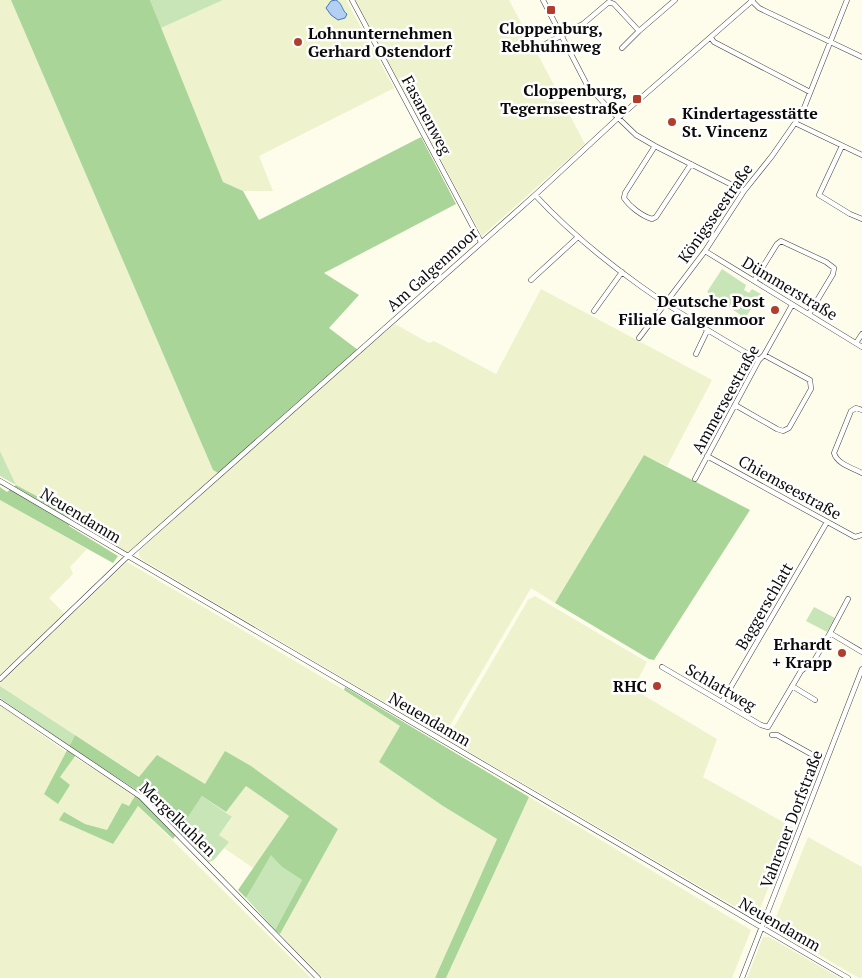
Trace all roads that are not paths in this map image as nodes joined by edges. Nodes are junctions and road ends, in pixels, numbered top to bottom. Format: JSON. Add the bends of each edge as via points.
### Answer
{"nodes":[{"id":1,"x":352,"y":0,"type":"edge"},
{"id":2,"x":543,"y":0,"type":"edge"},
{"id":3,"x":675,"y":0,"type":"edge"},
{"id":4,"x":752,"y":0,"type":"edge"},
{"id":5,"x":847,"y":0,"type":"edge"},
{"id":6,"x":609,"y":1,"type":"edge"},
{"id":7,"x":639,"y":32,"type":"junction"},
{"id":8,"x":561,"y":36,"type":"junction"},
{"id":9,"x":711,"y":38,"type":"junction"},
{"id":10,"x":830,"y":42,"type":"junction"},
{"id":11,"x":538,"y":48,"type":"dead end"},
{"id":12,"x":622,"y":48,"type":"dead end"},
{"id":13,"x":862,"y":57,"type":"edge"},
{"id":14,"x":810,"y":92,"type":"junction"},
{"id":15,"x":618,"y":118,"type":"junction"},
{"id":16,"x":795,"y":123,"type":"junction"},
{"id":17,"x":655,"y":146,"type":"junction"},
{"id":18,"x":842,"y":146,"type":"junction"},
{"id":19,"x":862,"y":155,"type":"edge"},
{"id":20,"x":690,"y":164,"type":"junction"},
{"id":21,"x":744,"y":191,"type":"junction"},
{"id":22,"x":535,"y":195,"type":"junction"},
{"id":23,"x":862,"y":219,"type":"edge"},
{"id":24,"x":578,"y":237,"type":"junction"},
{"id":25,"x":481,"y":242,"type":"junction"},
{"id":26,"x":704,"y":251,"type":"junction"},
{"id":27,"x":622,"y":272,"type":"junction"},
{"id":28,"x":531,"y":280,"type":"dead end"},
{"id":29,"x":754,"y":281,"type":"junction"},
{"id":30,"x":666,"y":304,"type":"junction"},
{"id":31,"x":792,"y":305,"type":"junction"},
{"id":32,"x":594,"y":311,"type":"dead end"},
{"id":33,"x":809,"y":314,"type":"junction"},
{"id":34,"x":707,"y":331,"type":"junction"},
{"id":35,"x":862,"y":334,"type":"edge"},
{"id":36,"x":638,"y":338,"type":"dead end"},
{"id":37,"x":856,"y":343,"type":"junction"},
{"id":38,"x":862,"y":347,"type":"edge"},
{"id":39,"x":696,"y":354,"type":"dead end"},
{"id":40,"x":764,"y":355,"type":"junction"},
{"id":41,"x":759,"y":360,"type":"junction"},
{"id":42,"x":734,"y":405,"type":"junction"},
{"id":43,"x":862,"y":410,"type":"edge"},
{"id":44,"x":707,"y":456,"type":"junction"},
{"id":45,"x":862,"y":473,"type":"edge"},
{"id":46,"x":695,"y":479,"type":"dead end"},
{"id":47,"x":0,"y":481,"type":"edge"},
{"id":48,"x":827,"y":522,"type":"junction"},
{"id":49,"x":862,"y":535,"type":"edge"},
{"id":50,"x":127,"y":557,"type":"junction"},
{"id":51,"x":848,"y":599,"type":"dead end"},
{"id":52,"x":830,"y":633,"type":"junction"},
{"id":53,"x":862,"y":652,"type":"edge"},
{"id":54,"x":662,"y":667,"type":"dead end"},
{"id":55,"x":862,"y":669,"type":"edge"},
{"id":56,"x":0,"y":680,"type":"edge"},
{"id":57,"x":792,"y":686,"type":"junction"},
{"id":58,"x":815,"y":700,"type":"dead end"},
{"id":59,"x":0,"y":702,"type":"edge"},
{"id":60,"x":722,"y":702,"type":"junction"},
{"id":61,"x":772,"y":735,"type":"dead end"},
{"id":62,"x":811,"y":754,"type":"dead end"},
{"id":63,"x":762,"y":927,"type":"junction"},
{"id":64,"x":318,"y":978,"type":"edge"},
{"id":65,"x":742,"y":978,"type":"edge"},
{"id":66,"x":848,"y":978,"type":"edge"}],
"edges":[{"from":1,"to":25,"type":"street","name":"Fasanenweg"},
{"from":2,"to":8,"type":"street"},
{"from":3,"to":7,"type":"street"},
{"from":4,"to":9,"type":"street","name":"Am Galgenmoor"},
{"from":4,"to":10,"type":"street","via":[[759,8]]},
{"from":5,"to":10,"type":"street","name":"Königsseestraße"},
{"from":6,"to":7,"type":"street"},
{"from":6,"to":8,"type":"street","via":[[583,24]]},
{"from":7,"to":12,"type":"street"},
{"from":8,"to":11,"type":"street"},
{"from":8,"to":15,"type":"street","via":[[586,83]]},
{"from":9,"to":14,"type":"street"},
{"from":9,"to":15,"type":"street","name":"Am Galgenmoor"},
{"from":10,"to":13,"type":"street"},
{"from":10,"to":14,"type":"street","name":"Königsseestraße"},
{"from":14,"to":16,"type":"street","name":"Königsseestraße"},
{"from":15,"to":17,"type":"street","via":[[636,135]]},
{"from":15,"to":22,"type":"street","name":"Am Galgenmoor"},
{"from":16,"to":18,"type":"street"},
{"from":16,"to":21,"type":"street","name":"Königsseestraße"},
{"from":17,"to":20,"type":"street"},
{"from":17,"to":20,"type":"street","via":[[624,198],[646,217],[656,217]]},
{"from":18,"to":19,"type":"street"},
{"from":18,"to":23,"type":"street","via":[[819,195]]},
{"from":20,"to":21,"type":"street"},
{"from":21,"to":26,"type":"street","name":"Königsseestraße"},
{"from":22,"to":24,"type":"street"},
{"from":22,"to":25,"type":"street","name":"Am Galgenmoor"},
{"from":24,"to":27,"type":"street"},
{"from":24,"to":28,"type":"street"},
{"from":25,"to":50,"type":"street","name":"Am Galgenmoor"},
{"from":26,"to":29,"type":"street","name":"Dümmerstraße"},
{"from":26,"to":30,"type":"street","name":"Königsseestraße"},
{"from":27,"to":30,"type":"street"},
{"from":27,"to":32,"type":"street"},
{"from":29,"to":31,"type":"street","name":"Dümmerstraße"},
{"from":29,"to":33,"type":"street","via":[[781,241],[826,262],[834,268],[833,274]]},
{"from":30,"to":34,"type":"street"},
{"from":30,"to":36,"type":"street","name":"Königsseestraße"},
{"from":31,"to":33,"type":"street","name":"Dümmerstraße"},
{"from":31,"to":40,"type":"street","name":"Ammerseestraße"},
{"from":33,"to":37,"type":"street","name":"Dümmerstraße"},
{"from":34,"to":39,"type":"street"},
{"from":34,"to":41,"type":"street"},
{"from":35,"to":37,"type":"street"},
{"from":37,"to":38,"type":"street","name":"Dümmerstraße"},
{"from":40,"to":41,"type":"street","name":"Ammerseestraße"},
{"from":40,"to":42,"type":"street","via":[[810,380],[811,389],[788,428],[783,431],[777,429]]},
{"from":41,"to":42,"type":"street","name":"Ammerseestraße"},
{"from":42,"to":44,"type":"street","name":"Ammerseestraße"},
{"from":43,"to":45,"type":"street","via":[[851,410],[834,453],[838,461]]},
{"from":44,"to":46,"type":"street","name":"Ammerseestraße"},
{"from":44,"to":48,"type":"street","name":"Chiemseestraße"},
{"from":47,"to":50,"type":"street","name":"Neuendamm"},
{"from":48,"to":49,"type":"street","name":"Chiemseestraße","via":[[855,537]]},
{"from":48,"to":60,"type":"street","name":"Baggerschlatt"},
{"from":50,"to":56,"type":"street","name":"Am Galgenmoor"},
{"from":50,"to":63,"type":"street","name":"Neuendamm"},
{"from":51,"to":52,"type":"street"},
{"from":52,"to":53,"type":"street"},
{"from":52,"to":57,"type":"street","via":[[811,666],[801,671]]},
{"from":54,"to":60,"type":"street","name":"Schlattweg"},
{"from":55,"to":63,"type":"street","name":"Vahrener Dorfstraße"},
{"from":57,"to":58,"type":"street"},
{"from":57,"to":60,"type":"street","name":"Schlattweg","via":[[768,727]]},
{"from":59,"to":64,"type":"street","name":"Mergelkuhlen","via":[[141,797]]},
{"from":61,"to":62,"type":"street"},
{"from":63,"to":65,"type":"street","name":"Vahrener Dorfstraße"},
{"from":63,"to":66,"type":"street","name":"Neuendamm"}]}
